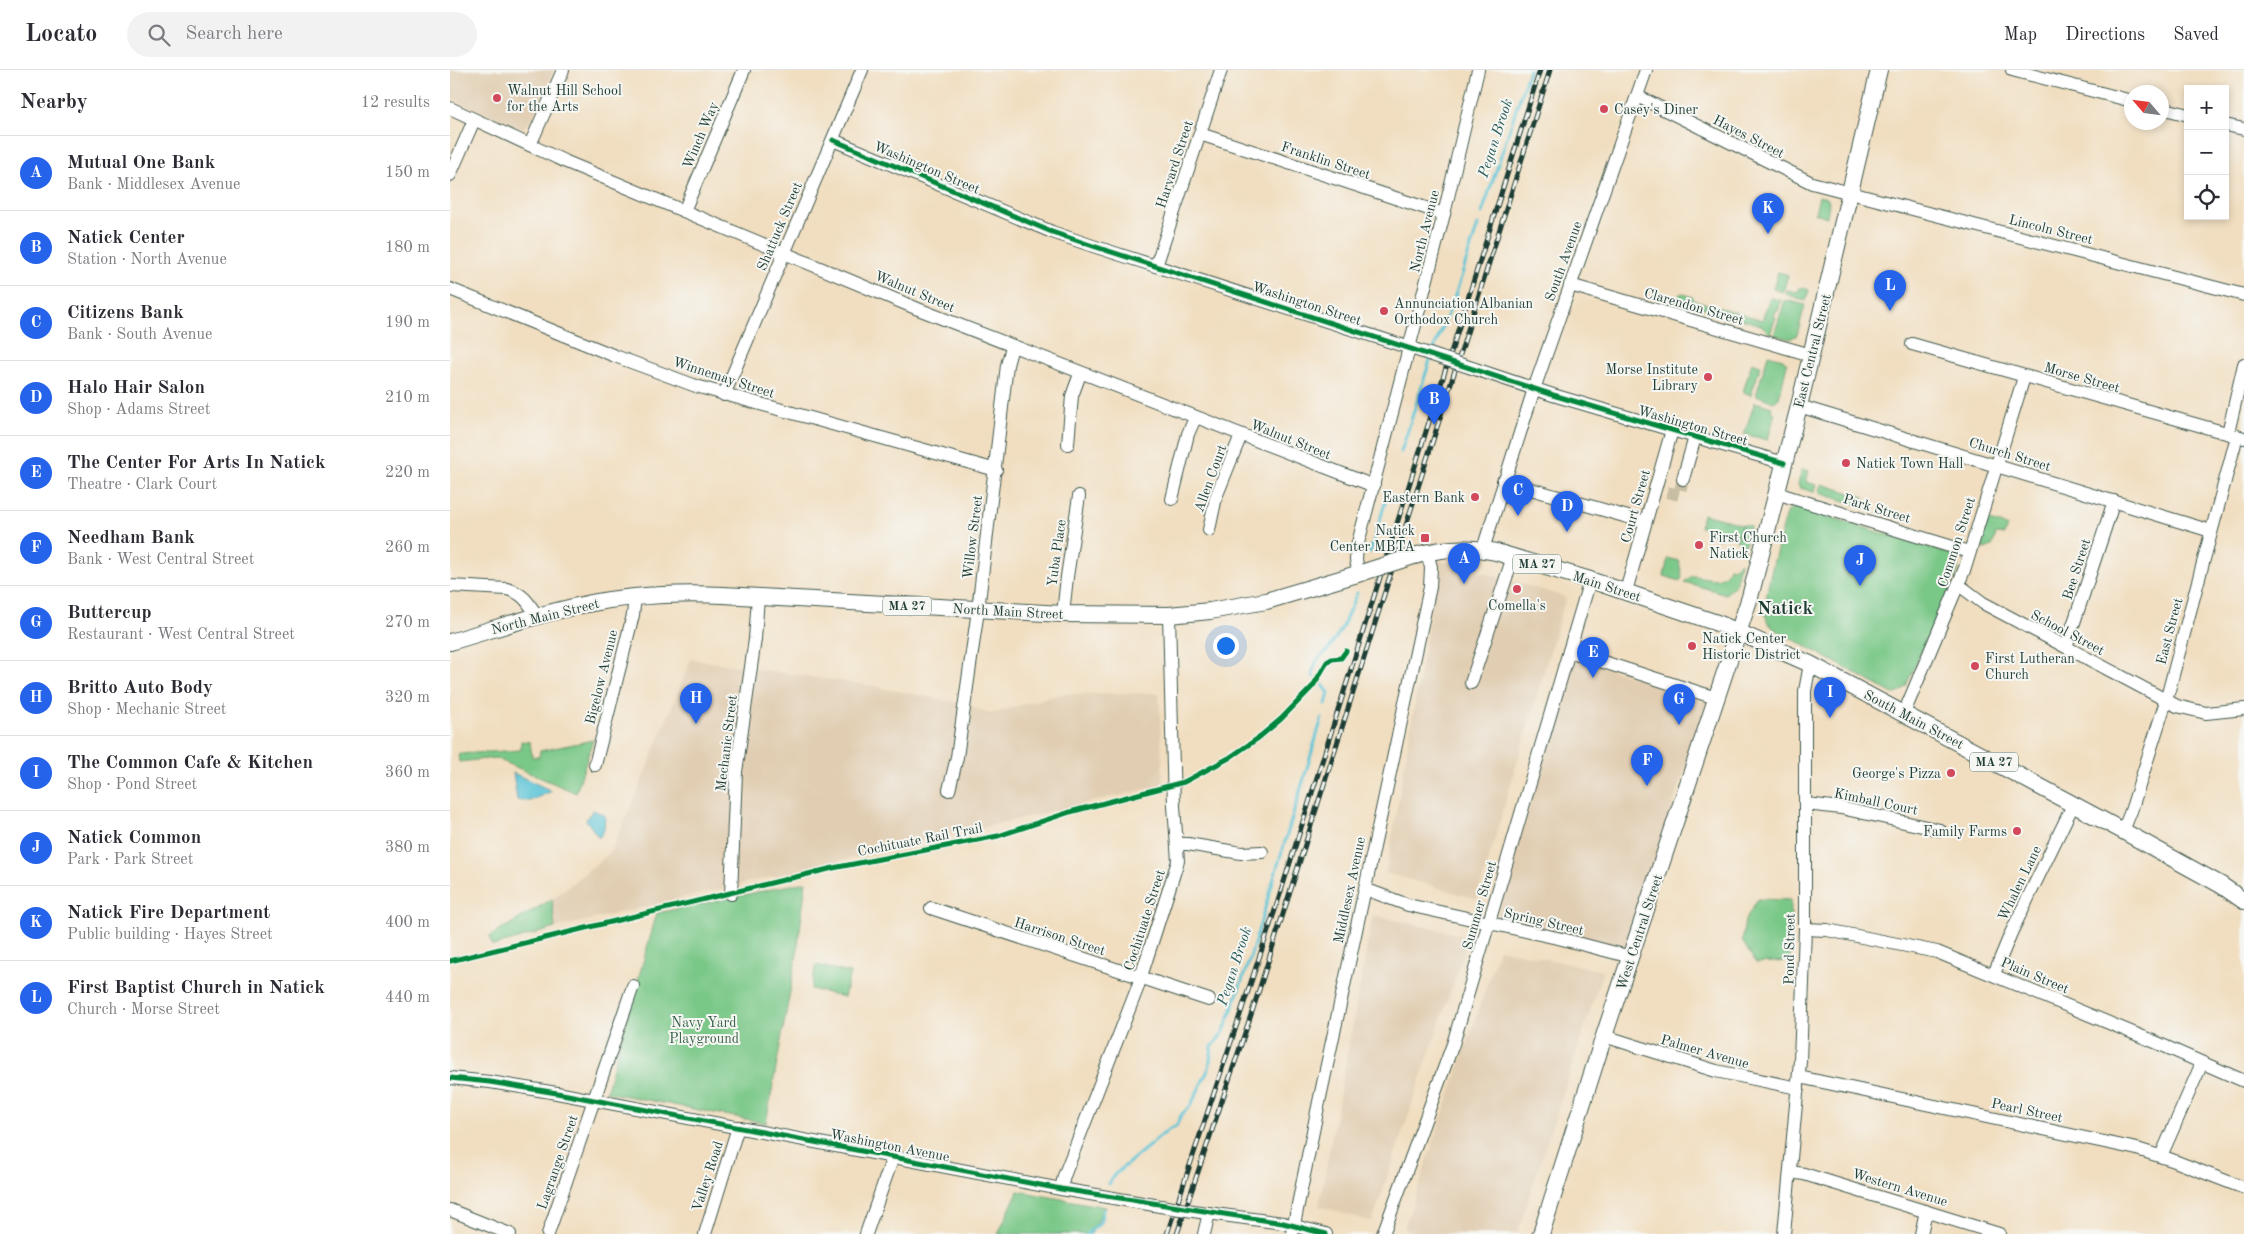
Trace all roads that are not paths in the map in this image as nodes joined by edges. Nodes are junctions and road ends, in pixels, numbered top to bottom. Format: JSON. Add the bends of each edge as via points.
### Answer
{"nodes":[{"id":1,"x":563,"y":70,"type":"edge"},
{"id":2,"x":744,"y":70,"type":"edge"},
{"id":3,"x":862,"y":70,"type":"edge"},
{"id":4,"x":1221,"y":70,"type":"edge"},
{"id":5,"x":1478,"y":70,"type":"edge"},
{"id":6,"x":1646,"y":70,"type":"edge"},
{"id":7,"x":1880,"y":70,"type":"edge"},
{"id":8,"x":2012,"y":70,"type":"edge"},
{"id":9,"x":1637,"y":96,"type":"junction"},
{"id":10,"x":2124,"y":99,"type":"edge"},
{"id":11,"x":450,"y":108,"type":"edge"},
{"id":12,"x":2169,"y":110,"type":"edge"},
{"id":13,"x":2184,"y":114,"type":"edge"},
{"id":14,"x":474,"y":120,"type":"junction"},
{"id":15,"x":2229,"y":125,"type":"edge"},
{"id":16,"x":2244,"y":129,"type":"edge"},
{"id":17,"x":1200,"y":134,"type":"junction"},
{"id":18,"x":833,"y":140,"type":"junction"},
{"id":19,"x":530,"y":145,"type":"junction"},
{"id":20,"x":450,"y":175,"type":"edge"},
{"id":21,"x":1850,"y":193,"type":"junction"},
{"id":22,"x":684,"y":212,"type":"junction"},
{"id":23,"x":1444,"y":214,"type":"junction"},
{"id":24,"x":784,"y":253,"type":"junction"},
{"id":25,"x":1156,"y":266,"type":"junction"},
{"id":26,"x":1570,"y":285,"type":"junction"},
{"id":27,"x":450,"y":289,"type":"edge"},
{"id":28,"x":2244,"y":295,"type":"edge"},
{"id":29,"x":1912,"y":344,"type":"dead end"},
{"id":30,"x":1012,"y":347,"type":"junction"},
{"id":31,"x":1409,"y":348,"type":"junction"},
{"id":32,"x":1811,"y":355,"type":"junction"},
{"id":33,"x":2244,"y":364,"type":"edge"},
{"id":34,"x":1080,"y":374,"type":"junction"},
{"id":35,"x":2024,"y":377,"type":"junction"},
{"id":36,"x":1534,"y":389,"type":"junction"},
{"id":37,"x":724,"y":395,"type":"junction"},
{"id":38,"x":1799,"y":406,"type":"junction"},
{"id":39,"x":1195,"y":418,"type":"junction"},
{"id":40,"x":1672,"y":430,"type":"junction"},
{"id":41,"x":1242,"y":435,"type":"junction"},
{"id":42,"x":2236,"y":435,"type":"edge"},
{"id":43,"x":1695,"y":437,"type":"junction"},
{"id":44,"x":1068,"y":444,"type":"dead end"},
{"id":45,"x":1784,"y":463,"type":"junction"},
{"id":46,"x":1997,"y":466,"type":"junction"},
{"id":47,"x":996,"y":470,"type":"junction"},
{"id":48,"x":1683,"y":479,"type":"tunnel mouth"},
{"id":49,"x":1503,"y":482,"type":"junction"},
{"id":50,"x":1374,"y":486,"type":"junction"},
{"id":51,"x":1776,"y":494,"type":"junction"},
{"id":52,"x":1079,"y":496,"type":"dead end"},
{"id":53,"x":1172,"y":499,"type":"dead end"},
{"id":54,"x":2114,"y":501,"type":"junction"},
{"id":55,"x":1646,"y":522,"type":"junction"},
{"id":56,"x":1209,"y":530,"type":"dead end"},
{"id":57,"x":2212,"y":532,"type":"junction"},
{"id":58,"x":1482,"y":549,"type":"junction"},
{"id":59,"x":1969,"y":552,"type":"junction"},
{"id":60,"x":1420,"y":555,"type":"junction"},
{"id":61,"x":1513,"y":557,"type":"junction"},
{"id":62,"x":1361,"y":573,"type":"junction"},
{"id":63,"x":1590,"y":580,"type":"junction"},
{"id":64,"x":1959,"y":585,"type":"junction"},
{"id":65,"x":450,"y":586,"type":"edge"},
{"id":66,"x":1626,"y":591,"type":"junction"},
{"id":67,"x":635,"y":597,"type":"junction"},
{"id":68,"x":758,"y":597,"type":"junction"},
{"id":69,"x":978,"y":610,"type":"junction"},
{"id":70,"x":1064,"y":614,"type":"junction"},
{"id":71,"x":1168,"y":615,"type":"junction"},
{"id":72,"x":537,"y":616,"type":"junction"},
{"id":73,"x":1739,"y":632,"type":"junction"},
{"id":74,"x":450,"y":642,"type":"edge"},
{"id":75,"x":2066,"y":647,"type":"junction"},
{"id":76,"x":1569,"y":651,"type":"junction"},
{"id":77,"x":1810,"y":664,"type":"junction"},
{"id":78,"x":1471,"y":683,"type":"dead end"},
{"id":79,"x":1716,"y":698,"type":"junction"},
{"id":80,"x":2166,"y":701,"type":"junction"},
{"id":81,"x":2244,"y":709,"type":"edge"},
{"id":82,"x":1904,"y":713,"type":"junction"},
{"id":83,"x":595,"y":765,"type":"dead end"},
{"id":84,"x":949,"y":790,"type":"dead end"},
{"id":85,"x":1806,"y":804,"type":"junction"},
{"id":86,"x":2073,"y":805,"type":"junction"},
{"id":87,"x":1940,"y":830,"type":"dead end"},
{"id":88,"x":2122,"y":831,"type":"junction"},
{"id":89,"x":1177,"y":844,"type":"junction"},
{"id":90,"x":1262,"y":852,"type":"dead end"},
{"id":91,"x":1365,"y":889,"type":"junction"},
{"id":92,"x":731,"y":894,"type":"dead end"},
{"id":93,"x":2244,"y":901,"type":"edge"},
{"id":94,"x":931,"y":908,"type":"dead end"},
{"id":95,"x":1489,"y":924,"type":"junction"},
{"id":96,"x":1805,"y":929,"type":"junction"},
{"id":97,"x":1631,"y":957,"type":"junction"},
{"id":98,"x":1994,"y":974,"type":"junction"},
{"id":99,"x":1141,"y":978,"type":"junction"},
{"id":100,"x":632,"y":986,"type":"dead end"},
{"id":101,"x":1209,"y":1000,"type":"dead end"},
{"id":102,"x":1604,"y":1036,"type":"junction"},
{"id":103,"x":2202,"y":1063,"type":"junction"},
{"id":104,"x":450,"y":1078,"type":"edge"},
{"id":105,"x":2244,"y":1081,"type":"edge"},
{"id":106,"x":1799,"y":1083,"type":"junction"},
{"id":107,"x":594,"y":1100,"type":"junction"},
{"id":108,"x":738,"y":1127,"type":"junction"},
{"id":109,"x":2161,"y":1156,"type":"junction"},
{"id":110,"x":893,"y":1157,"type":"junction"},
{"id":111,"x":1790,"y":1172,"type":"junction"},
{"id":112,"x":2244,"y":1188,"type":"edge"},
{"id":113,"x":1061,"y":1189,"type":"junction"},
{"id":114,"x":450,"y":1210,"type":"edge"},
{"id":115,"x":1926,"y":1211,"type":"junction"},
{"id":116,"x":1205,"y":1212,"type":"junction"},
{"id":117,"x":1293,"y":1230,"type":"edge"},
{"id":118,"x":510,"y":1234,"type":"edge"},
{"id":119,"x":548,"y":1234,"type":"edge"},
{"id":120,"x":705,"y":1234,"type":"edge"},
{"id":121,"x":866,"y":1234,"type":"edge"},
{"id":122,"x":1204,"y":1234,"type":"edge"},
{"id":123,"x":1326,"y":1234,"type":"edge"},
{"id":124,"x":1383,"y":1234,"type":"edge"},
{"id":125,"x":1542,"y":1234,"type":"edge"},
{"id":126,"x":1784,"y":1234,"type":"edge"},
{"id":127,"x":1921,"y":1234,"type":"edge"},
{"id":128,"x":1999,"y":1234,"type":"edge"}],
"edges":[{"from":1,"to":19,"type":"street"},
{"from":2,"to":22,"type":"street","name":"Winch Way"},
{"from":3,"to":18,"type":"street","name":"Shattuck Street"},
{"from":4,"to":17,"type":"street","name":"Harvard Street"},
{"from":5,"to":23,"type":"street","name":"North Avenue"},
{"from":6,"to":9,"type":"street","name":"South Avenue"},
{"from":7,"to":21,"type":"main road","name":"East Central Street"},
{"from":8,"to":10,"type":"street"},
{"from":9,"to":21,"type":"street","name":"Hayes Street","via":[[1812,183]]},
{"from":9,"to":26,"type":"street","name":"South Avenue"},
{"from":11,"to":14,"type":"street","name":"Walnut Street"},
{"from":12,"to":13,"type":"street"},
{"from":14,"to":19,"type":"street","name":"Walnut Street"},
{"from":14,"to":20,"type":"street"},
{"from":15,"to":16,"type":"street"},
{"from":17,"to":23,"type":"street","name":"Franklin Street"},
{"from":17,"to":25,"type":"street","name":"Harvard Street"},
{"from":18,"to":24,"type":"street","name":"Shattuck Street"},
{"from":18,"to":25,"type":"street","name":"Washington Street","via":[[1052,232]]},
{"from":19,"to":22,"type":"street","name":"Walnut Street"},
{"from":21,"to":28,"type":"street","name":"Lincoln Street"},
{"from":21,"to":32,"type":"main road","name":"East Central Street"},
{"from":22,"to":24,"type":"street","name":"Walnut Street"},
{"from":23,"to":31,"type":"street","name":"North Avenue"},
{"from":24,"to":30,"type":"street","name":"Walnut Street"},
{"from":24,"to":37,"type":"street","name":"Shattuck Street"},
{"from":25,"to":31,"type":"street","name":"Washington Street"},
{"from":26,"to":32,"type":"street","name":"Clarendon Street"},
{"from":26,"to":36,"type":"street","name":"South Avenue"},
{"from":27,"to":37,"type":"street","name":"Winnemay Street","via":[[615,356]]},
{"from":29,"to":35,"type":"street","name":"Morse Street"},
{"from":30,"to":34,"type":"street","name":"Walnut Street"},
{"from":30,"to":47,"type":"street","name":"Willow Street"},
{"from":31,"to":36,"type":"street","name":"Washington Street","bridge":true},
{"from":31,"to":50,"type":"street","name":"North Avenue"},
{"from":32,"to":38,"type":"main road","name":"East Central Street"},
{"from":33,"to":42,"type":"street","name":"East Street"},
{"from":34,"to":39,"type":"street","name":"Walnut Street"},
{"from":34,"to":44,"type":"street","via":[[1072,396]]},
{"from":35,"to":42,"type":"street","name":"Morse Street"},
{"from":35,"to":46,"type":"street","name":"Common Street"},
{"from":36,"to":40,"type":"street","name":"Washington Street"},
{"from":36,"to":49,"type":"street","name":"South Avenue"},
{"from":37,"to":47,"type":"street","name":"Winnemay Street"},
{"from":38,"to":45,"type":"main road","name":"East Central Street"},
{"from":38,"to":46,"type":"street","name":"Church Street"},
{"from":39,"to":41,"type":"street","name":"Walnut Street"},
{"from":39,"to":53,"type":"street"},
{"from":40,"to":43,"type":"street","name":"Washington Street"},
{"from":40,"to":55,"type":"street","name":"Court Street","via":[[1661,491]]},
{"from":41,"to":50,"type":"street","name":"Walnut Street"},
{"from":41,"to":56,"type":"street","name":"Allen Court","via":[[1216,497]]},
{"from":42,"to":57,"type":"street","name":"East Street"},
{"from":43,"to":45,"type":"street","name":"Washington Street"},
{"from":43,"to":48,"type":"street"},
{"from":45,"to":51,"type":"main road","name":"East Central Street"},
{"from":46,"to":54,"type":"street","name":"Church Street"},
{"from":46,"to":59,"type":"street","name":"Common Street"},
{"from":47,"to":69,"type":"street","name":"Willow Street"},
{"from":49,"to":55,"type":"street"},
{"from":49,"to":58,"type":"street","name":"South Avenue"},
{"from":50,"to":62,"type":"street","name":"North Avenue","via":[[1356,554]]},
{"from":51,"to":59,"type":"street","name":"Park Street"},
{"from":51,"to":73,"type":"main road","name":"East Central Street"},
{"from":52,"to":70,"type":"street","name":"Yuba Place"},
{"from":54,"to":57,"type":"street","name":"Church Street"},
{"from":54,"to":75,"type":"street","name":"Bee Street"},
{"from":55,"to":66,"type":"street","name":"Court Street"},
{"from":57,"to":80,"type":"street","name":"East Street"},
{"from":58,"to":60,"type":"main road","name":"Main Street","number":"MA 27","via":[[1457,548]]},
{"from":58,"to":61,"type":"main road","name":"Main Street","number":"MA 27"},
{"from":59,"to":64,"type":"street","name":"Common Street"},
{"from":60,"to":62,"type":"main road","name":"North Main Street","number":"MA 27","bridge":true},
{"from":60,"to":91,"type":"street","name":"Middlesex Avenue","via":[[1431,567],[1430,587]]},
{"from":61,"to":63,"type":"main road","name":"Main Street","number":"MA 27"},
{"from":61,"to":78,"type":"street"},
{"from":62,"to":71,"type":"main road","name":"North Main Street","number":"MA 27","via":[[1266,602]]},
{"from":63,"to":66,"type":"main road","name":"Main Street","number":"MA 27"},
{"from":63,"to":76,"type":"street","name":"Summer Street"},
{"from":64,"to":75,"type":"street","name":"School Street","via":[[1983,603]]},
{"from":64,"to":82,"type":"street","name":"Common Street"},
{"from":65,"to":72,"type":"street","via":[[516,591],[524,596]]},
{"from":66,"to":73,"type":"main road","name":"Main Street","number":"MA 27"},
{"from":67,"to":68,"type":"main road","name":"North Main Street","number":"MA 27","via":[[692,594]]},
{"from":67,"to":72,"type":"main road","name":"North Main Street","number":"MA 27","via":[[584,604]]},
{"from":67,"to":83,"type":"street","name":"Bigelow Avenue"},
{"from":68,"to":69,"type":"main road","name":"North Main Street","number":"MA 27"},
{"from":68,"to":92,"type":"street","name":"Mechanic Street","via":[[736,772]]},
{"from":69,"to":70,"type":"main road","name":"North Main Street","number":"MA 27"},
{"from":69,"to":84,"type":"street","name":"Willow Street","via":[[957,757]]},
{"from":70,"to":71,"type":"main road","name":"North Main Street","number":"MA 27"},
{"from":71,"to":89,"type":"street","name":"Cochituate Street"},
{"from":72,"to":74,"type":"main road","name":"North Main Street","number":"MA 27"},
{"from":73,"to":77,"type":"main road","name":"South Main Street","number":"MA 27"},
{"from":73,"to":79,"type":"main road","name":"West Central Street"},
{"from":75,"to":80,"type":"street","name":"School Street"},
{"from":76,"to":79,"type":"street"},
{"from":76,"to":95,"type":"street","name":"Summer Street"},
{"from":77,"to":82,"type":"main road","name":"South Main Street","number":"MA 27"},
{"from":77,"to":85,"type":"street","name":"Pond Street","via":[[1805,691]]},
{"from":79,"to":97,"type":"main road","name":"West Central Street"},
{"from":80,"to":81,"type":"street","name":"School Street","via":[[2196,712]]},
{"from":80,"to":88,"type":"street","name":"East Street"},
{"from":82,"to":86,"type":"main road","name":"South Main Street","number":"MA 27"},
{"from":85,"to":87,"type":"street","name":"Kimball Court","via":[[1841,808]]},
{"from":85,"to":96,"type":"street","name":"Pond Street"},
{"from":86,"to":88,"type":"main road","name":"South Main Street","number":"MA 27"},
{"from":86,"to":98,"type":"street","name":"Whalen Lane"},
{"from":88,"to":93,"type":"main road","name":"South Main Street","number":"MA 27"},
{"from":89,"to":90,"type":"street","via":[[1241,853]]},
{"from":89,"to":99,"type":"street","name":"Cochituate Street","via":[[1176,868]]},
{"from":91,"to":95,"type":"street","name":"Spring Street","via":[[1408,905]]},
{"from":91,"to":117,"type":"street","name":"Middlesex Avenue"},
{"from":94,"to":99,"type":"street","name":"Harrison Street"},
{"from":95,"to":97,"type":"street","name":"Spring Street"},
{"from":95,"to":124,"type":"street","name":"Summer Street","via":[[1453,1044]]},
{"from":96,"to":98,"type":"street","name":"Plain Street","via":[[1827,930],[1921,948]]},
{"from":96,"to":106,"type":"street","name":"Pond Street"},
{"from":97,"to":102,"type":"main road","name":"West Central Street"},
{"from":98,"to":103,"type":"street","name":"Plain Street"},
{"from":99,"to":101,"type":"street","name":"Harrison Street"},
{"from":99,"to":113,"type":"street","name":"Cochituate Street"},
{"from":100,"to":107,"type":"street","name":"Lagrange Street"},
{"from":102,"to":106,"type":"street","name":"Palmer Avenue","via":[[1716,1071]]},
{"from":102,"to":125,"type":"main road","name":"West Central Street"},
{"from":103,"to":105,"type":"street","name":"Plain Street"},
{"from":103,"to":109,"type":"street"},
{"from":104,"to":107,"type":"street","name":"Washington Avenue"},
{"from":106,"to":109,"type":"street","name":"Pearl Street"},
{"from":106,"to":111,"type":"street","name":"Pond Street"},
{"from":107,"to":108,"type":"street","name":"Washington Avenue"},
{"from":107,"to":119,"type":"street","name":"Lagrange Street"},
{"from":108,"to":110,"type":"street","name":"Washington Avenue"},
{"from":108,"to":120,"type":"street","name":"Valley Road"},
{"from":109,"to":112,"type":"street","name":"Pearl Street"},
{"from":110,"to":113,"type":"street","name":"Washington Avenue"},
{"from":110,"to":121,"type":"street"},
{"from":111,"to":115,"type":"street","name":"Western Avenue"},
{"from":111,"to":126,"type":"street","name":"Pond Street"},
{"from":113,"to":116,"type":"street","name":"Washington Avenue","bridge":true},
{"from":114,"to":118,"type":"street"},
{"from":115,"to":127,"type":"street"},
{"from":115,"to":128,"type":"street","name":"Western Avenue"},
{"from":116,"to":117,"type":"street","name":"Washington Avenue"},
{"from":116,"to":122,"type":"street"},
{"from":117,"to":123,"type":"street","name":"Washington Avenue"}]}
